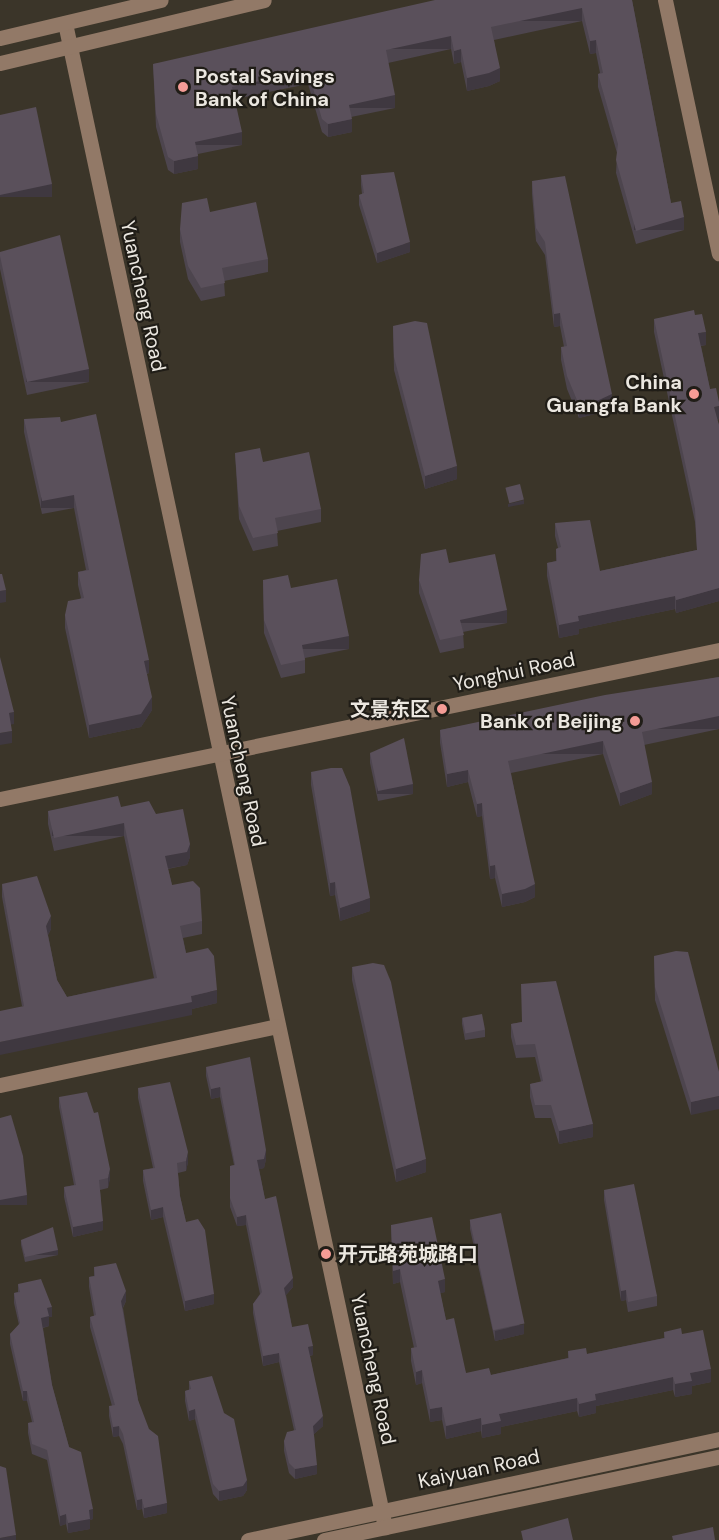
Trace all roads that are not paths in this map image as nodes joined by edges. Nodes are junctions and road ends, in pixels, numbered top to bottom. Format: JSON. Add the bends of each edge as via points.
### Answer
{"nodes":[{"id":1,"x":161,"y":0,"type":"edge"},
{"id":2,"x":264,"y":0,"type":"edge"},
{"id":3,"x":665,"y":0,"type":"edge"},
{"id":4,"x":66,"y":23,"type":"junction"},
{"id":5,"x":0,"y":38,"type":"edge"},
{"id":6,"x":69,"y":46,"type":"junction"},
{"id":7,"x":0,"y":63,"type":"edge"},
{"id":8,"x":719,"y":253,"type":"edge"},
{"id":9,"x":719,"y":650,"type":"edge"},
{"id":10,"x":219,"y":757,"type":"junction"},
{"id":11,"x":0,"y":799,"type":"edge"},
{"id":12,"x":277,"y":1026,"type":"junction"},
{"id":13,"x":0,"y":1085,"type":"edge"},
{"id":14,"x":719,"y":1439,"type":"edge"},
{"id":15,"x":719,"y":1457,"type":"edge"},
{"id":16,"x":382,"y":1511,"type":"junction"},
{"id":17,"x":385,"y":1527,"type":"junction"},
{"id":18,"x":248,"y":1540,"type":"edge"},
{"id":19,"x":324,"y":1540,"type":"edge"}],
"edges":[{"from":1,"to":4,"type":"street"},
{"from":2,"to":6,"type":"street"},
{"from":3,"to":8,"type":"street"},
{"from":4,"to":5,"type":"street"},
{"from":4,"to":6,"type":"street","name":"Yuancheng Road"},
{"from":6,"to":7,"type":"street"},
{"from":6,"to":10,"type":"street","name":"Yuancheng Road"},
{"from":9,"to":10,"type":"street","name":"Yonghui Road"},
{"from":10,"to":11,"type":"street","name":"Yonghui Road"},
{"from":10,"to":12,"type":"street","name":"Yuancheng Road"},
{"from":12,"to":13,"type":"street"},
{"from":12,"to":16,"type":"street","name":"Yuancheng Road"},
{"from":14,"to":16,"type":"street","name":"Kaiyuan Road"},
{"from":15,"to":17,"type":"street","name":"Kaiyuan Road"},
{"from":16,"to":17,"type":"street","name":"Yuancheng Road"},
{"from":16,"to":18,"type":"street","name":"Kaiyuan Road"},
{"from":17,"to":19,"type":"street","name":"Kaiyuan Road"}]}
